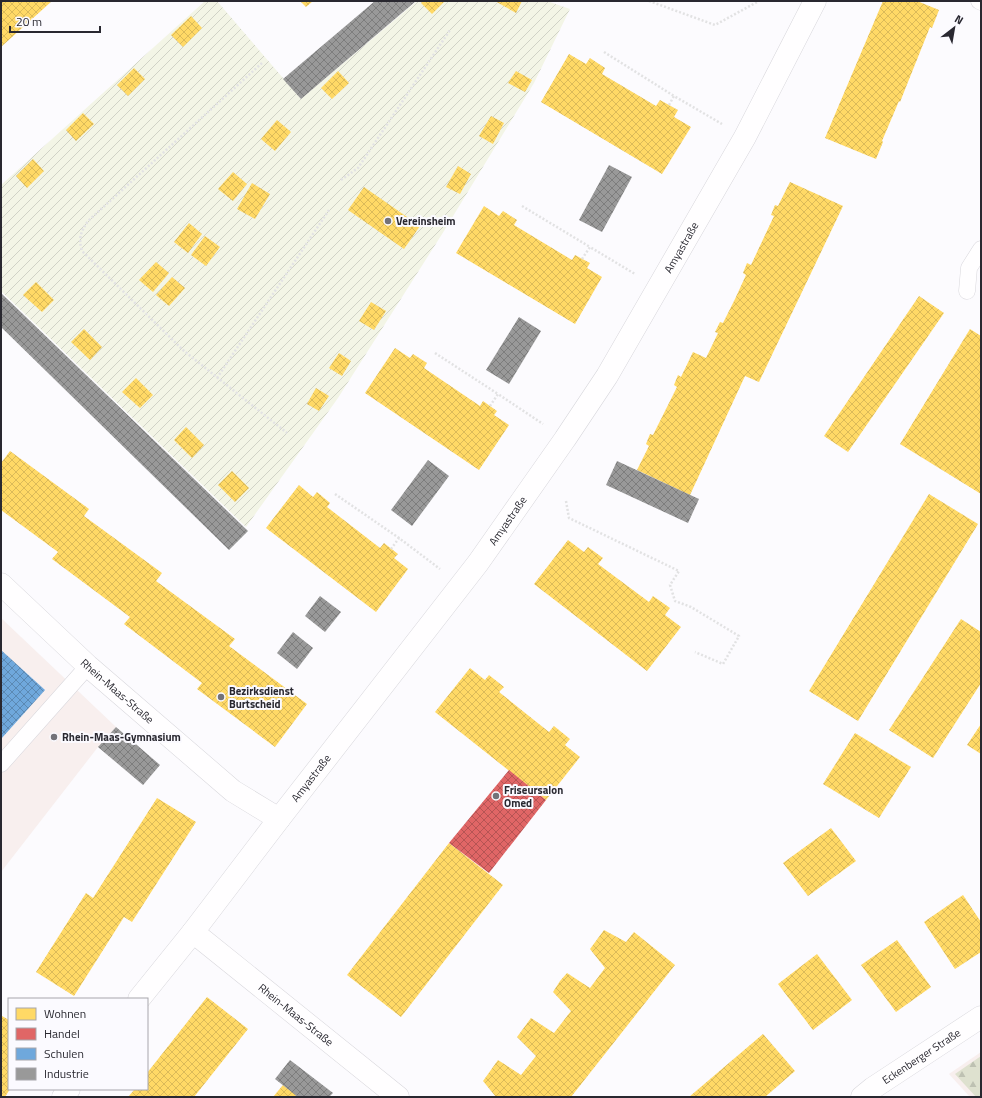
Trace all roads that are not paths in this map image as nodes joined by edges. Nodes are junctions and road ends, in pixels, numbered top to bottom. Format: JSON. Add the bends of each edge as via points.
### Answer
{"nodes":[{"id":1,"x":815,"y":1,"type":"edge"},
{"id":2,"x":981,"y":248,"type":"edge"},
{"id":3,"x":967,"y":291,"type":"dead end"},
{"id":4,"x":1,"y":584,"type":"edge"},
{"id":5,"x":88,"y":666,"type":"junction"},
{"id":6,"x":1,"y":764,"type":"edge"},
{"id":7,"x":279,"y":819,"type":"junction"},
{"id":8,"x":193,"y":932,"type":"junction"},
{"id":9,"x":140,"y":998,"type":"edge"},
{"id":10,"x":981,"y":1017,"type":"edge"},
{"id":11,"x":398,"y":1097,"type":"edge"},
{"id":12,"x":862,"y":1097,"type":"edge"}],
"edges":[{"from":1,"to":7,"type":"street","name":"Amyastraße","via":[[745,137],[607,376],[460,586]]},
{"from":2,"to":3,"type":"lane","via":[[969,268]]},
{"from":4,"to":5,"type":"street","name":"Rhein-Maas-Straße"},
{"from":5,"to":6,"type":"lane"},
{"from":5,"to":7,"type":"street","name":"Rhein-Maas-Straße","via":[[233,791]]},
{"from":7,"to":8,"type":"street","name":"Amyastraße"},
{"from":8,"to":9,"type":"street","name":"Amyastraße"},
{"from":8,"to":11,"type":"street","name":"Rhein-Maas-Straße"},
{"from":10,"to":12,"type":"street","name":"Eckenberger Straße"}]}
